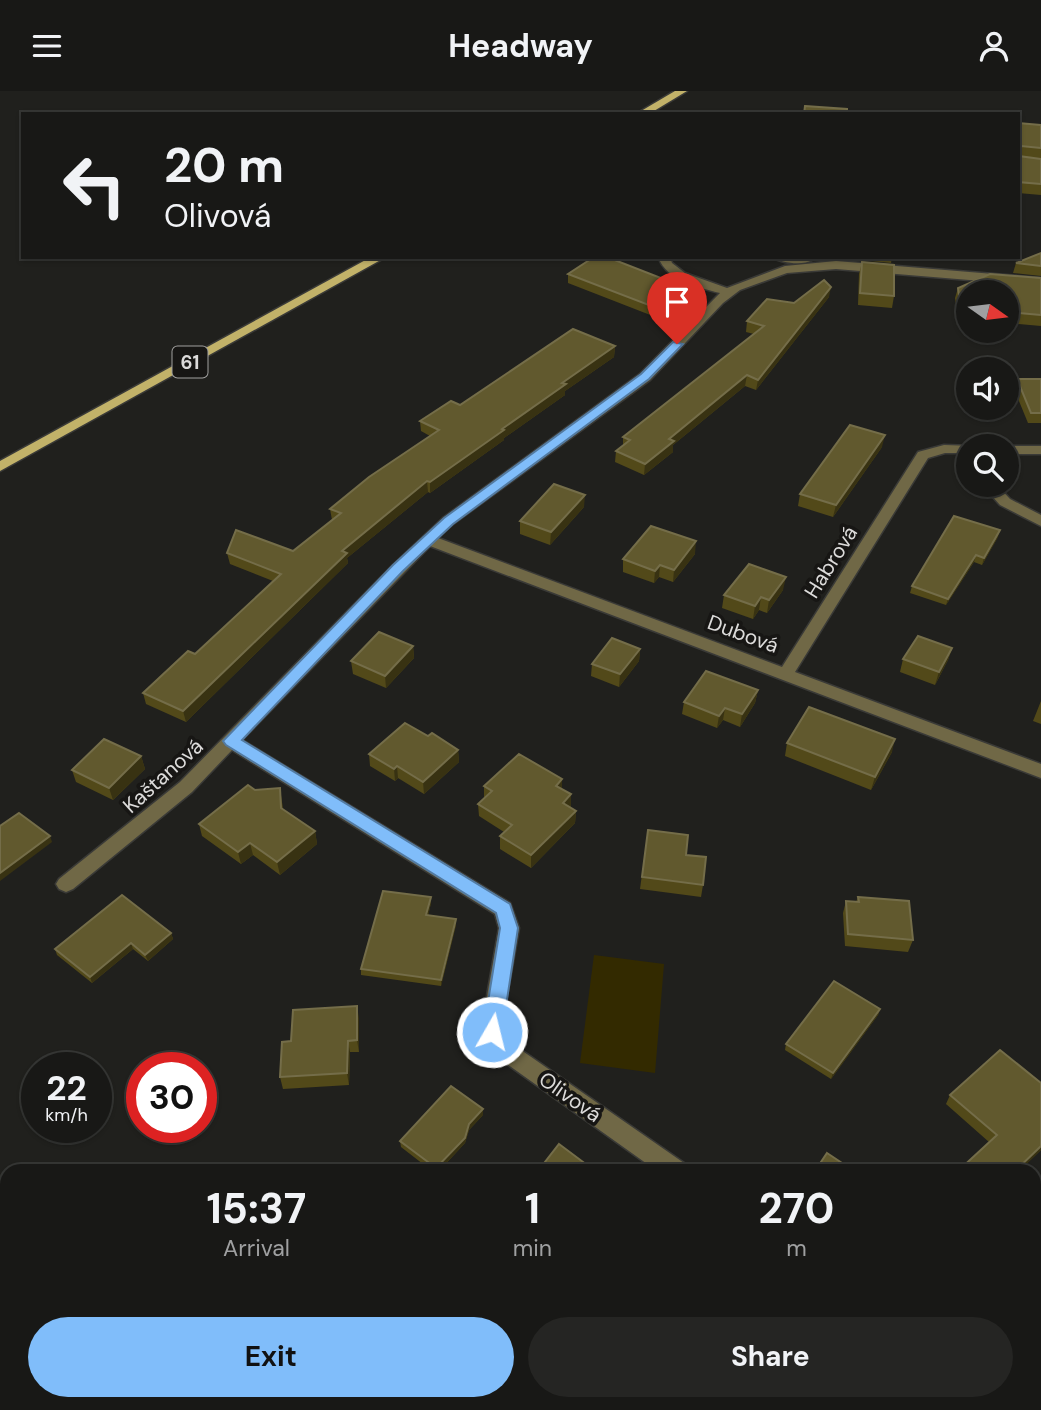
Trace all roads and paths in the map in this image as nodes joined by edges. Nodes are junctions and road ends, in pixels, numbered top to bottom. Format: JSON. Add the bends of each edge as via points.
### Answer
{"nodes":[{"id":1,"x":682,"y":91,"type":"edge"},
{"id":2,"x":645,"y":112,"type":"edge"},
{"id":3,"x":376,"y":259,"type":"edge"},
{"id":4,"x":664,"y":259,"type":"edge"},
{"id":5,"x":796,"y":259,"type":"edge"},
{"id":6,"x":861,"y":266,"type":"junction"},
{"id":7,"x":1041,"y":282,"type":"edge"},
{"id":8,"x":728,"y":292,"type":"junction"},
{"id":9,"x":956,"y":450,"type":"edge"},
{"id":10,"x":1019,"y":450,"type":"edge"},
{"id":11,"x":1041,"y":450,"type":"edge"},
{"id":12,"x":0,"y":467,"type":"edge"},
{"id":13,"x":1000,"y":497,"type":"edge"},
{"id":14,"x":1041,"y":521,"type":"edge"},
{"id":15,"x":429,"y":540,"type":"junction"},
{"id":16,"x":786,"y":673,"type":"junction"},
{"id":17,"x":231,"y":741,"type":"junction"},
{"id":18,"x":1041,"y":771,"type":"edge"},
{"id":19,"x":66,"y":884,"type":"dead end"},
{"id":20,"x":666,"y":1164,"type":"edge"}],
"edges":[{"from":1,"to":2,"type":"main road"},
{"from":3,"to":12,"type":"main road","number":"61"},
{"from":4,"to":8,"type":"street","via":[[675,272]]},
{"from":5,"to":6,"type":"street"},
{"from":6,"to":7,"type":"street"},
{"from":6,"to":8,"type":"street","name":"Kaštanová","via":[[797,268],[758,277]]},
{"from":8,"to":15,"type":"street","name":"Kaštanová","via":[[645,377],[465,507]]},
{"from":9,"to":16,"type":"street","name":"Habrová","via":[[923,456]]},
{"from":10,"to":11,"type":"street"},
{"from":13,"to":14,"type":"street"},
{"from":15,"to":16,"type":"street","name":"Dubová"},
{"from":15,"to":17,"type":"street","name":"Kaštanová"},
{"from":16,"to":18,"type":"street","name":"Dubová"},
{"from":17,"to":19,"type":"street","name":"Kaštanová","via":[[167,806]]},
{"from":17,"to":20,"type":"street","name":"Olivová","via":[[503,909],[509,928],[492,1024],[494,1039]]}]}
